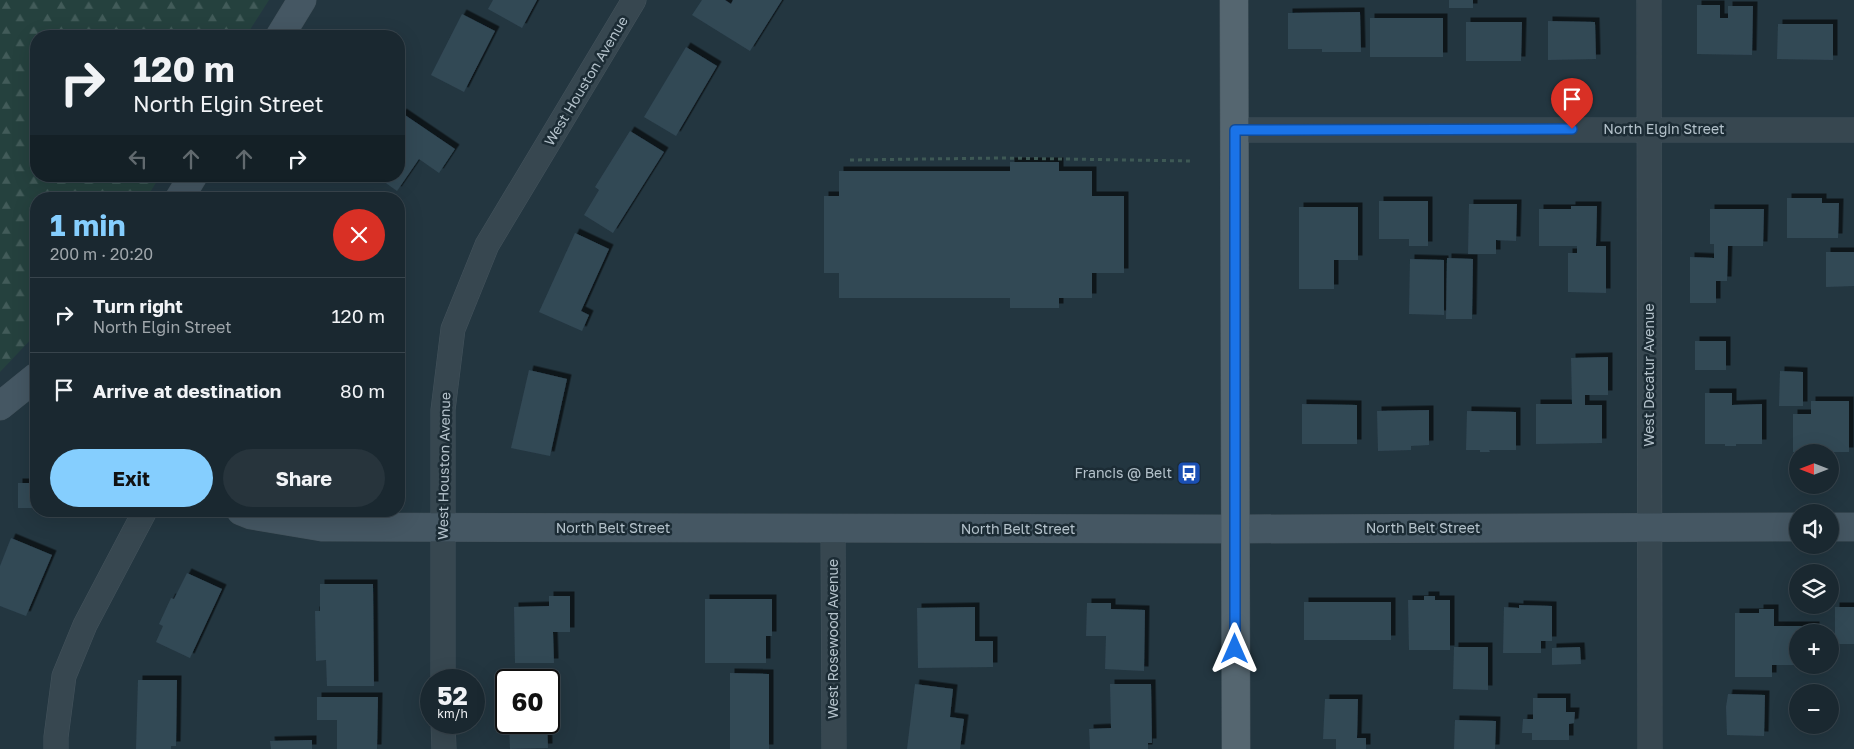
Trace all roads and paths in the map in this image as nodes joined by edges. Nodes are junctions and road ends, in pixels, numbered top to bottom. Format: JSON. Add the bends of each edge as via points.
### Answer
{"nodes":[{"id":1,"x":302,"y":0,"type":"edge"},
{"id":2,"x":634,"y":0,"type":"edge"},
{"id":3,"x":1234,"y":0,"type":"edge"},
{"id":4,"x":1649,"y":0,"type":"edge"},
{"id":5,"x":284,"y":30,"type":"edge"},
{"id":6,"x":1648,"y":129,"type":"junction"},
{"id":7,"x":1235,"y":130,"type":"junction"},
{"id":8,"x":1854,"y":130,"type":"edge"},
{"id":9,"x":850,"y":160,"type":"dead end"},
{"id":10,"x":1190,"y":161,"type":"dead end"},
{"id":11,"x":30,"y":381,"type":"edge"},
{"id":12,"x":0,"y":406,"type":"edge"},
{"id":13,"x":142,"y":517,"type":"edge"},
{"id":14,"x":263,"y":517,"type":"edge"},
{"id":15,"x":1649,"y":527,"type":"junction"},
{"id":16,"x":1789,"y":527,"type":"edge"},
{"id":17,"x":1839,"y":527,"type":"edge"},
{"id":18,"x":1854,"y":527,"type":"edge"},
{"id":19,"x":443,"y":528,"type":"junction"},
{"id":20,"x":833,"y":529,"type":"junction"},
{"id":21,"x":1235,"y":529,"type":"junction"},
{"id":22,"x":443,"y":669,"type":"edge"},
{"id":23,"x":444,"y":734,"type":"edge"},
{"id":24,"x":56,"y":749,"type":"edge"},
{"id":25,"x":444,"y":749,"type":"edge"},
{"id":26,"x":834,"y":749,"type":"edge"},
{"id":27,"x":1236,"y":749,"type":"edge"},
{"id":28,"x":1650,"y":749,"type":"edge"}],
"edges":[{"from":1,"to":5,"type":"street"},
{"from":2,"to":19,"type":"street","name":"West Houston Avenue","via":[[487,245],[454,329],[443,410]]},
{"from":3,"to":7,"type":"main road"},
{"from":4,"to":6,"type":"street","name":"West Decatur Avenue"},
{"from":6,"to":7,"type":"street","name":"North Elgin Street"},
{"from":6,"to":8,"type":"street","name":"North Elgin Street"},
{"from":6,"to":15,"type":"street","name":"West Decatur Avenue"},
{"from":7,"to":21,"type":"main road"},
{"from":9,"to":10,"type":"path"},
{"from":11,"to":12,"type":"street"},
{"from":13,"to":24,"type":"street","via":[[85,625],[64,676]]},
{"from":14,"to":19,"type":"street","name":"North Belt Street","via":[[322,527]]},
{"from":15,"to":16,"type":"street","name":"North Belt Street"},
{"from":15,"to":21,"type":"street","name":"North Belt Street"},
{"from":15,"to":28,"type":"street","name":"West Decatur Avenue"},
{"from":17,"to":18,"type":"street"},
{"from":19,"to":20,"type":"street","name":"North Belt Street"},
{"from":19,"to":22,"type":"street","name":"West Houston Avenue"},
{"from":20,"to":21,"type":"street","name":"North Belt Street"},
{"from":20,"to":26,"type":"street","name":"West Rosewood Avenue"},
{"from":21,"to":27,"type":"main road"},
{"from":23,"to":25,"type":"street"}]}
